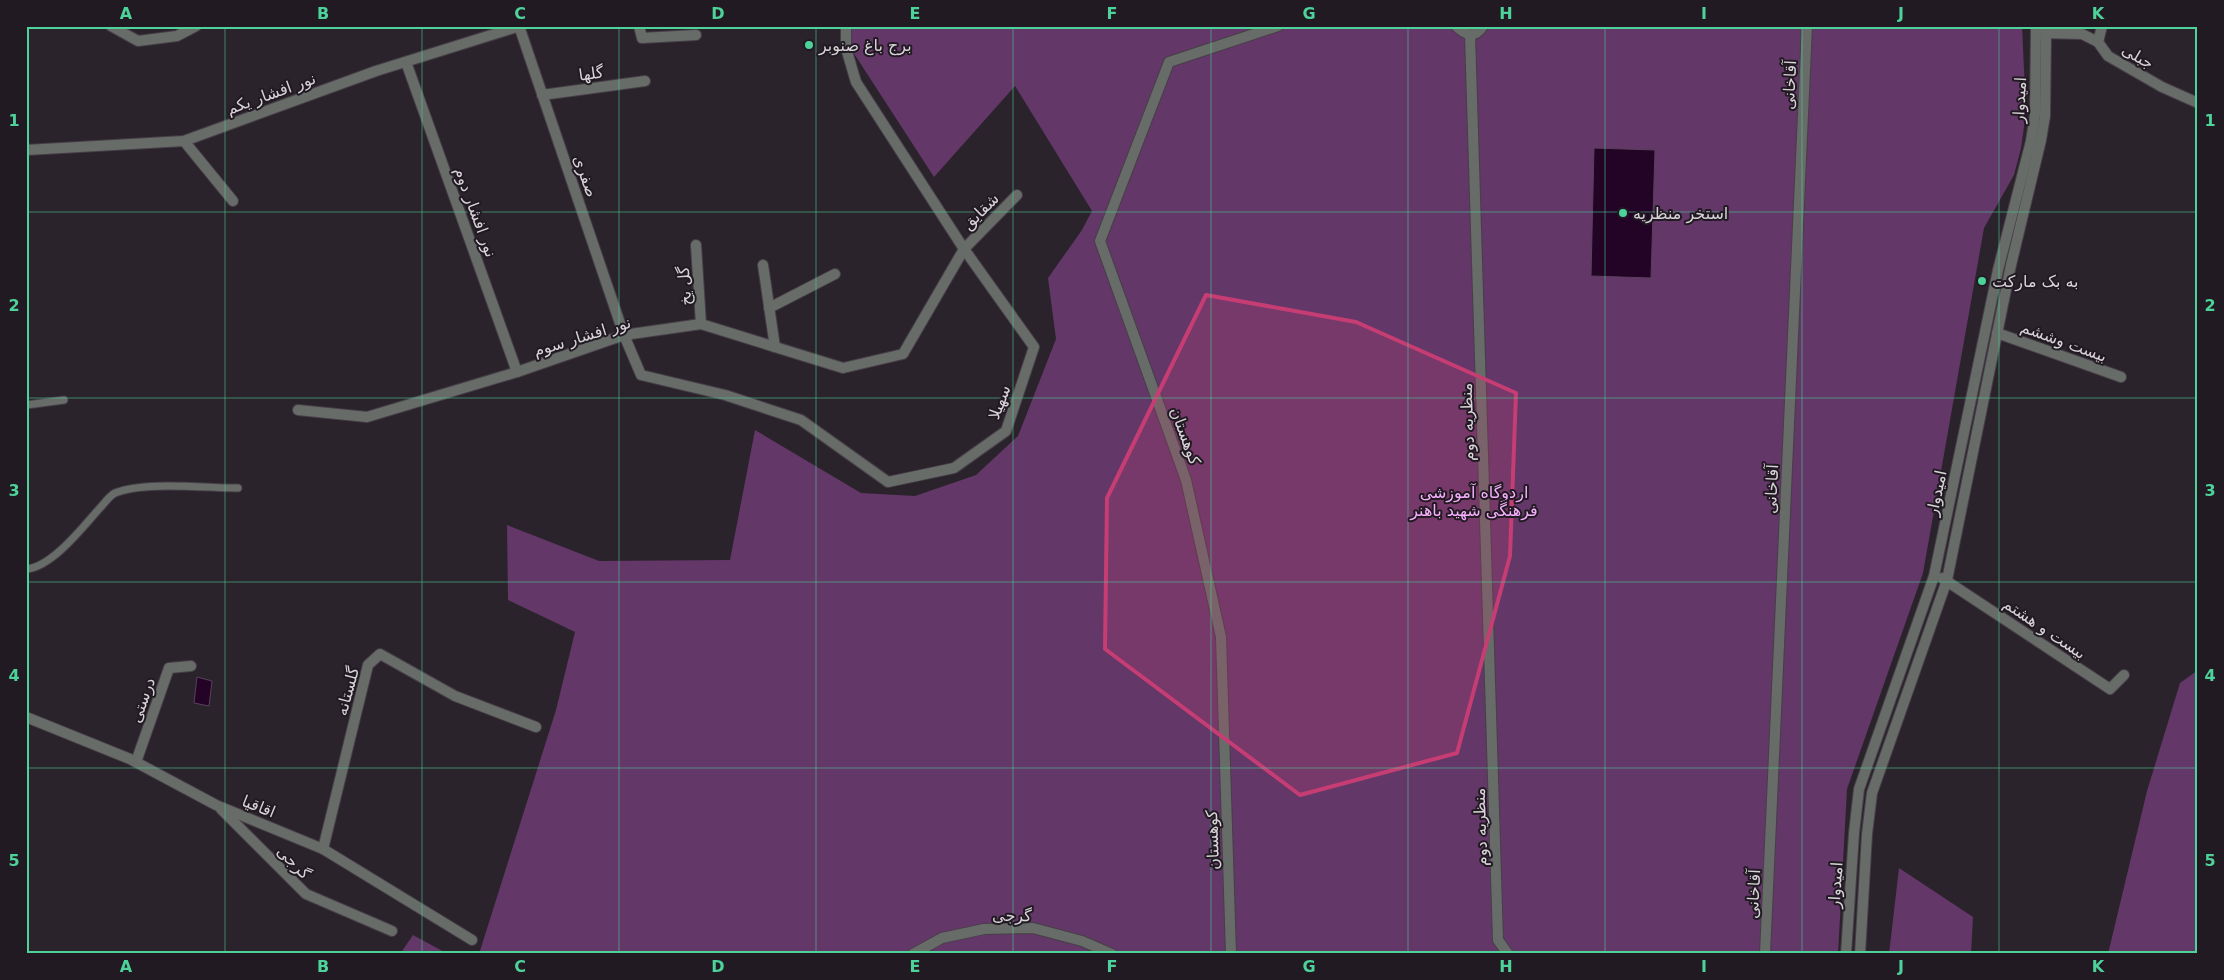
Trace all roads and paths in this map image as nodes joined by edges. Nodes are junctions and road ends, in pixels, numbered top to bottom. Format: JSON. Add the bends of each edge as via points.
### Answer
{"nodes":[{"id":1,"x":111,"y":26,"type":"edge"},
{"id":2,"x":196,"y":26,"type":"edge"},
{"id":3,"x":519,"y":26,"type":"edge"},
{"id":4,"x":639,"y":26,"type":"edge"},
{"id":5,"x":846,"y":26,"type":"edge"},
{"id":6,"x":1278,"y":26,"type":"edge"},
{"id":7,"x":1456,"y":26,"type":"edge"},
{"id":8,"x":1483,"y":26,"type":"edge"},
{"id":9,"x":1807,"y":26,"type":"edge"},
{"id":10,"x":2102,"y":26,"type":"edge"},
{"id":11,"x":2040,"y":31,"type":"edge"},
{"id":12,"x":696,"y":35,"type":"dead end"},
{"id":13,"x":1470,"y":36,"type":"junction"},
{"id":14,"x":2098,"y":42,"type":"junction"},
{"id":15,"x":406,"y":62,"type":"junction"},
{"id":16,"x":645,"y":81,"type":"dead end"},
{"id":17,"x":542,"y":95,"type":"junction"},
{"id":18,"x":2198,"y":103,"type":"edge"},
{"id":19,"x":2040,"y":116,"type":"junction"},
{"id":20,"x":184,"y":141,"type":"junction"},
{"id":21,"x":26,"y":150,"type":"edge"},
{"id":22,"x":1017,"y":195,"type":"dead end"},
{"id":23,"x":233,"y":201,"type":"dead end"},
{"id":24,"x":696,"y":245,"type":"dead end"},
{"id":25,"x":964,"y":249,"type":"junction"},
{"id":26,"x":763,"y":265,"type":"dead end"},
{"id":27,"x":836,"y":274,"type":"dead end"},
{"id":28,"x":769,"y":308,"type":"junction"},
{"id":29,"x":701,"y":324,"type":"junction"},
{"id":30,"x":1997,"y":333,"type":"junction"},
{"id":31,"x":624,"y":335,"type":"junction"},
{"id":32,"x":775,"y":347,"type":"junction"},
{"id":33,"x":517,"y":372,"type":"junction"},
{"id":34,"x":2121,"y":377,"type":"dead end"},
{"id":35,"x":64,"y":400,"type":"dead end"},
{"id":36,"x":26,"y":405,"type":"edge"},
{"id":37,"x":298,"y":410,"type":"dead end"},
{"id":38,"x":238,"y":488,"type":"dead end"},
{"id":39,"x":26,"y":570,"type":"edge"},
{"id":40,"x":1934,"y":576,"type":"junction"},
{"id":41,"x":1947,"y":580,"type":"junction"},
{"id":42,"x":191,"y":666,"type":"dead end"},
{"id":43,"x":2124,"y":676,"type":"dead end"},
{"id":44,"x":1893,"y":691,"type":"junction"},
{"id":45,"x":1906,"y":696,"type":"junction"},
{"id":46,"x":26,"y":717,"type":"edge"},
{"id":47,"x":536,"y":727,"type":"dead end"},
{"id":48,"x":136,"y":762,"type":"junction"},
{"id":49,"x":1859,"y":788,"type":"junction"},
{"id":50,"x":1872,"y":793,"type":"junction"},
{"id":51,"x":216,"y":805,"type":"junction"},
{"id":52,"x":1854,"y":832,"type":"junction"},
{"id":53,"x":1867,"y":834,"type":"junction"},
{"id":54,"x":323,"y":849,"type":"junction"},
{"id":55,"x":392,"y":931,"type":"dead end"},
{"id":56,"x":472,"y":940,"type":"dead end"},
{"id":57,"x":913,"y":954,"type":"edge"},
{"id":58,"x":1112,"y":954,"type":"edge"},
{"id":59,"x":1231,"y":954,"type":"edge"},
{"id":60,"x":1508,"y":954,"type":"edge"},
{"id":61,"x":1765,"y":954,"type":"edge"},
{"id":62,"x":1846,"y":954,"type":"edge"},
{"id":63,"x":1860,"y":954,"type":"edge"}],
"edges":[{"from":1,"to":2,"type":"street","via":[[138,41],[177,36]]},
{"from":3,"to":15,"type":"street","name":"نور افشار یکم"},
{"from":3,"to":17,"type":"street","name":"صفری"},
{"from":4,"to":12,"type":"street","via":[[642,38]]},
{"from":5,"to":25,"type":"street","name":"سهیلا","via":[[846,48],[856,82]]},
{"from":6,"to":59,"type":"street","name":"کوهستان","via":[[1169,62],[1100,241],[1186,480],[1221,637]]},
{"from":7,"to":13,"type":"street"},
{"from":8,"to":13,"type":"street","via":[[1480,32]]},
{"from":9,"to":61,"type":"street","name":"آقاخانی"},
{"from":10,"to":14,"type":"street"},
{"from":11,"to":14,"type":"street","name":"جبلی","via":[[2082,34]]},
{"from":11,"to":19,"type":"street","name":"امیدوار"},
{"from":13,"to":60,"type":"street","name":"منظریه دوم","via":[[1498,940]]},
{"from":14,"to":18,"type":"street","name":"جبلی","via":[[2108,56]]},
{"from":15,"to":20,"type":"street","name":"نور افشار یکم"},
{"from":15,"to":33,"type":"street","name":"نور افشار دوم"},
{"from":16,"to":17,"type":"street","name":"گلها"},
{"from":17,"to":31,"type":"street","name":"صفری"},
{"from":19,"to":30,"type":"street","name":"امیدوار"},
{"from":19,"to":40,"type":"street","name":"امیدوار","via":[[1998,270]]},
{"from":20,"to":21,"type":"street","name":"نور افشار یکم"},
{"from":20,"to":23,"type":"street"},
{"from":22,"to":25,"type":"street","name":"شقایق"},
{"from":24,"to":29,"type":"street","name":"گل یخ"},
{"from":25,"to":31,"type":"street","name":"سهیلا","via":[[1034,348],[1006,431],[954,468],[888,482],[801,420],[726,395],[641,375]]},
{"from":25,"to":32,"type":"street","name":"نور افشار سوم","via":[[903,354],[843,368]]},
{"from":26,"to":28,"type":"street"},
{"from":27,"to":28,"type":"street"},
{"from":28,"to":32,"type":"street"},
{"from":29,"to":31,"type":"street","name":"نور افشار سوم"},
{"from":29,"to":32,"type":"street","name":"نور افشار سوم"},
{"from":30,"to":34,"type":"street","name":"بیست وششم"},
{"from":30,"to":41,"type":"street","name":"امیدوار"},
{"from":31,"to":33,"type":"street","name":"نور افشار سوم"},
{"from":33,"to":37,"type":"street","name":"نور افشار سوم","via":[[367,418]]},
{"from":35,"to":36,"type":"lane"},
{"from":38,"to":39,"type":"lane","via":[[140,487],[114,493],[61,549],[48,560]]},
{"from":40,"to":41,"type":"street"},
{"from":40,"to":44,"type":"street","name":"امیدوار"},
{"from":41,"to":43,"type":"street","name":"بیست و هشتم","via":[[2110,689]]},
{"from":41,"to":45,"type":"street","name":"امیدوار"},
{"from":42,"to":48,"type":"street","name":"درستی","via":[[169,668]]},
{"from":44,"to":45,"type":"street"},
{"from":44,"to":49,"type":"street","name":"امیدوار"},
{"from":45,"to":50,"type":"street","name":"امیدوار"},
{"from":46,"to":48,"type":"street","name":"اقاقیا"},
{"from":47,"to":54,"type":"street","name":"گلستانه","via":[[455,696],[380,654],[368,665]]},
{"from":48,"to":51,"type":"street","name":"اقاقیا"},
{"from":49,"to":50,"type":"street"},
{"from":49,"to":52,"type":"street","name":"امیدوار"},
{"from":50,"to":53,"type":"street","name":"امیدوار"},
{"from":51,"to":54,"type":"street","name":"اقاقیا"},
{"from":51,"to":55,"type":"street","name":"گرجی","via":[[306,894]]},
{"from":52,"to":53,"type":"street"},
{"from":52,"to":62,"type":"street","name":"امیدوار"},
{"from":53,"to":63,"type":"street","name":"امیدوار"},
{"from":54,"to":56,"type":"street","name":"اقاقیا"},
{"from":57,"to":58,"type":"street","name":"گرجی","via":[[942,938],[984,929],[1033,928]]}]}
